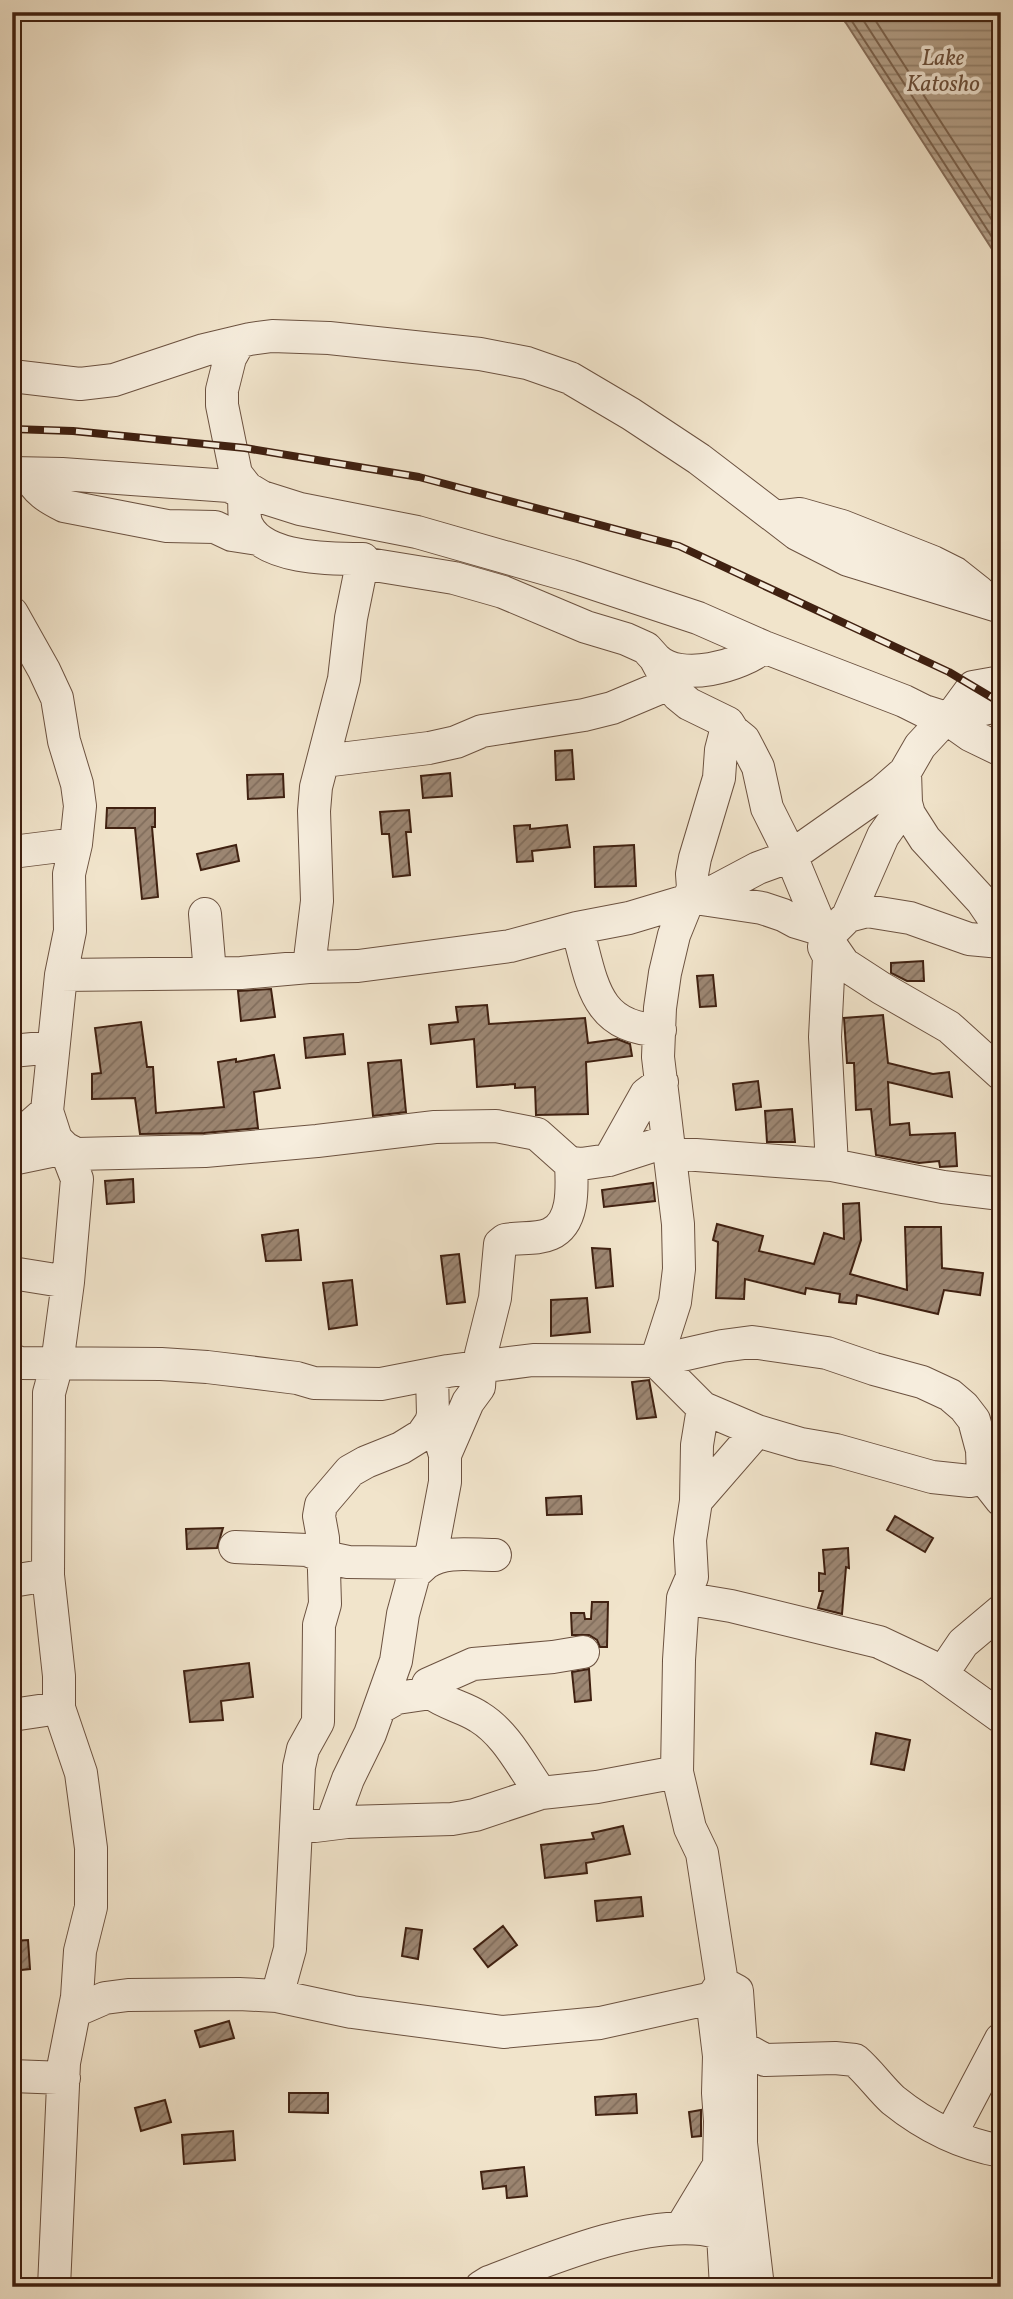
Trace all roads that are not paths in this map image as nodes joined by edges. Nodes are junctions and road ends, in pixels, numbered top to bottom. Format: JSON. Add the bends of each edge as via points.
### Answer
{"nodes":[{"id":1,"x":239,"y":342,"type":"junction"},
{"id":2,"x":12,"y":376,"type":"edge"},
{"id":3,"x":20,"y":473,"type":"edge"},
{"id":4,"x":245,"y":491,"type":"junction"},
{"id":5,"x":258,"y":539,"type":"junction"},
{"id":6,"x":363,"y":559,"type":"junction"},
{"id":7,"x":996,"y":606,"type":"edge"},
{"id":8,"x":12,"y":613,"type":"edge"},
{"id":9,"x":752,"y":654,"type":"junction"},
{"id":10,"x":662,"y":672,"type":"junction"},
{"id":11,"x":1001,"y":682,"type":"edge"},
{"id":12,"x":1001,"y":705,"type":"edge"},
{"id":13,"x":948,"y":718,"type":"junction"},
{"id":14,"x":728,"y":723,"type":"junction"},
{"id":15,"x":1001,"y":750,"type":"edge"},
{"id":16,"x":324,"y":761,"type":"junction"},
{"id":17,"x":905,"y":788,"type":"junction"},
{"id":18,"x":76,"y":844,"type":"junction"},
{"id":19,"x":12,"y":852,"type":"edge"},
{"id":20,"x":791,"y":856,"type":"junction"},
{"id":21,"x":690,"y":898,"type":"junction"},
{"id":22,"x":205,"y":914,"type":"dead end"},
{"id":23,"x":578,"y":928,"type":"junction"},
{"id":24,"x":833,"y":928,"type":"junction"},
{"id":25,"x":1001,"y":929,"type":"edge"},
{"id":26,"x":1001,"y":942,"type":"edge"},
{"id":27,"x":309,"y":967,"type":"junction"},
{"id":28,"x":210,"y":973,"type":"junction"},
{"id":29,"x":61,"y":975,"type":"junction"},
{"id":30,"x":660,"y":1030,"type":"junction"},
{"id":31,"x":53,"y":1047,"type":"junction"},
{"id":32,"x":12,"y":1051,"type":"edge"},
{"id":33,"x":997,"y":1062,"type":"edge"},
{"id":34,"x":662,"y":1082,"type":"junction"},
{"id":35,"x":47,"y":1111,"type":"junction"},
{"id":36,"x":12,"y":1142,"type":"edge"},
{"id":37,"x":669,"y":1147,"type":"junction"},
{"id":38,"x":65,"y":1149,"type":"junction"},
{"id":39,"x":12,"y":1159,"type":"edge"},
{"id":40,"x":609,"y":1160,"type":"junction"},
{"id":41,"x":571,"y":1163,"type":"junction"},
{"id":42,"x":832,"y":1165,"type":"junction"},
{"id":43,"x":1001,"y":1195,"type":"edge"},
{"id":44,"x":12,"y":1273,"type":"edge"},
{"id":45,"x":68,"y":1282,"type":"junction"},
{"id":46,"x":12,"y":1360,"type":"edge"},
{"id":47,"x":656,"y":1361,"type":"junction"},
{"id":48,"x":57,"y":1364,"type":"junction"},
{"id":49,"x":482,"y":1367,"type":"junction"},
{"id":50,"x":432,"y":1375,"type":"junction"},
{"id":51,"x":703,"y":1408,"type":"junction"},
{"id":52,"x":433,"y":1415,"type":"junction"},
{"id":53,"x":757,"y":1431,"type":"junction"},
{"id":54,"x":446,"y":1455,"type":"junction"},
{"id":55,"x":995,"y":1484,"type":"edge"},
{"id":56,"x":696,"y":1501,"type":"junction"},
{"id":57,"x":234,"y":1547,"type":"dead end"},
{"id":58,"x":495,"y":1555,"type":"dead end"},
{"id":59,"x":324,"y":1557,"type":"junction"},
{"id":60,"x":426,"y":1563,"type":"junction"},
{"id":61,"x":48,"y":1575,"type":"junction"},
{"id":62,"x":12,"y":1581,"type":"edge"},
{"id":63,"x":683,"y":1598,"type":"junction"},
{"id":64,"x":1001,"y":1611,"type":"edge"},
{"id":65,"x":402,"y":1633,"type":"junction"},
{"id":66,"x":583,"y":1652,"type":"dead end"},
{"id":67,"x":942,"y":1674,"type":"junction"},
{"id":68,"x":429,"y":1688,"type":"junction"},
{"id":69,"x":381,"y":1707,"type":"junction"},
{"id":70,"x":60,"y":1708,"type":"junction"},
{"id":71,"x":12,"y":1715,"type":"edge"},
{"id":72,"x":1001,"y":1717,"type":"edge"},
{"id":73,"x":677,"y":1772,"type":"junction"},
{"id":74,"x":541,"y":1793,"type":"junction"},
{"id":75,"x":332,"y":1823,"type":"junction"},
{"id":76,"x":296,"y":1830,"type":"junction"},
{"id":77,"x":717,"y":1991,"type":"junction"},
{"id":78,"x":278,"y":1996,"type":"junction"},
{"id":79,"x":75,"y":2011,"type":"junction"},
{"id":80,"x":1001,"y":2039,"type":"edge"},
{"id":81,"x":741,"y":2047,"type":"junction"},
{"id":82,"x":12,"y":2076,"type":"edge"},
{"id":83,"x":64,"y":2078,"type":"junction"},
{"id":84,"x":951,"y":2134,"type":"junction"},
{"id":85,"x":1001,"y":2151,"type":"edge"},
{"id":86,"x":719,"y":2165,"type":"junction"},
{"id":87,"x":681,"y":2228,"type":"junction"},
{"id":88,"x":724,"y":2235,"type":"junction"},
{"id":89,"x":753,"y":2245,"type":"junction"},
{"id":90,"x":54,"y":2287,"type":"edge"},
{"id":91,"x":481,"y":2287,"type":"edge"},
{"id":92,"x":726,"y":2287,"type":"edge"},
{"id":93,"x":758,"y":2287,"type":"edge"}],
"edges":[{"from":1,"to":2,"type":"street","via":[[114,380],[80,384]]},
{"from":1,"to":4,"type":"street","via":[[230,358],[222,405],[236,474]]},
{"from":1,"to":7,"type":"street","via":[[272,336],[329,338],[527,363],[570,379],[632,414],[797,534],[848,560]]},
{"from":3,"to":4,"type":"street","via":[[229,486]]},
{"from":3,"to":5,"type":"street","via":[[64,506],[167,526],[215,527]]},
{"from":4,"to":5,"type":"street","via":[[243,513]]},
{"from":4,"to":9,"type":"street","via":[[300,509],[416,532],[571,576],[698,618]]},
{"from":5,"to":6,"type":"street","via":[[282,551]]},
{"from":6,"to":10,"type":"street","via":[[368,564],[454,578],[503,592],[637,643],[646,648]]},
{"from":6,"to":16,"type":"street","via":[[344,679]]},
{"from":8,"to":18,"type":"street","via":[[57,698],[80,806]]},
{"from":9,"to":10,"type":"street","via":[[687,671],[658,663]]},
{"from":9,"to":13,"type":"street","via":[[816,667]]},
{"from":10,"to":14,"type":"street","via":[[677,695]]},
{"from":10,"to":16,"type":"street","via":[[622,704],[584,715],[482,731],[429,748]]},
{"from":11,"to":13,"type":"street","via":[[973,687]]},
{"from":12,"to":13,"type":"street"},
{"from":13,"to":15,"type":"street"},
{"from":13,"to":17,"type":"street","via":[[920,746]]},
{"from":14,"to":20,"type":"street","via":[[753,755],[767,808]]},
{"from":14,"to":21,"type":"street","via":[[719,778],[695,858]]},
{"from":16,"to":27,"type":"street","via":[[315,799],[317,901]]},
{"from":17,"to":20,"type":"street","via":[[882,792]]},
{"from":17,"to":24,"type":"street"},
{"from":17,"to":25,"type":"street","via":[[909,814],[925,839],[982,901]]},
{"from":18,"to":19,"type":"street"},
{"from":18,"to":29,"type":"street","via":[[69,874],[70,931]]},
{"from":20,"to":21,"type":"street","via":[[709,894]]},
{"from":20,"to":24,"type":"street","via":[[818,921]]},
{"from":21,"to":23,"type":"street","via":[[629,918]]},
{"from":21,"to":24,"type":"street","via":[[762,908],[796,922]]},
{"from":21,"to":30,"type":"street","via":[[665,973]]},
{"from":22,"to":28,"type":"street"},
{"from":23,"to":27,"type":"street","via":[[510,946],[429,958]]},
{"from":23,"to":30,"type":"street","via":[[588,977],[606,1010],[624,1024]]},
{"from":24,"to":26,"type":"street","via":[[867,911],[910,918],[969,939]]},
{"from":24,"to":33,"type":"street","via":[[844,964],[949,1027]]},
{"from":24,"to":42,"type":"street","via":[[824,947],[829,957],[825,1037]]},
{"from":27,"to":28,"type":"street"},
{"from":28,"to":29,"type":"street"},
{"from":29,"to":31,"type":"street"},
{"from":30,"to":34,"type":"street"},
{"from":31,"to":32,"type":"street"},
{"from":31,"to":35,"type":"street"},
{"from":34,"to":37,"type":"street"},
{"from":34,"to":40,"type":"street","via":[[646,1094]]},
{"from":35,"to":36,"type":"street"},
{"from":35,"to":38,"type":"street","via":[[56,1139]]},
{"from":37,"to":40,"type":"street"},
{"from":37,"to":42,"type":"street"},
{"from":37,"to":47,"type":"street","via":[[679,1269],[675,1302]]},
{"from":38,"to":39,"type":"street"},
{"from":38,"to":41,"type":"street","via":[[76,1154],[167,1153],[435,1127],[496,1126],[537,1134]]},
{"from":38,"to":45,"type":"street","via":[[77,1180]]},
{"from":40,"to":41,"type":"street"},
{"from":41,"to":49,"type":"street","via":[[568,1215],[561,1227],[549,1235],[500,1244]]},
{"from":42,"to":43,"type":"street"},
{"from":44,"to":45,"type":"street"},
{"from":45,"to":48,"type":"street"},
{"from":46,"to":48,"type":"street"},
{"from":47,"to":49,"type":"street","via":[[533,1360]]},
{"from":47,"to":51,"type":"street"},
{"from":47,"to":55,"type":"street","via":[[752,1342],[827,1353],[922,1382],[964,1406],[974,1420]]},
{"from":48,"to":50,"type":"street","via":[[207,1367],[314,1383],[381,1384]]},
{"from":48,"to":61,"type":"street","via":[[49,1393]]},
{"from":49,"to":50,"type":"street"},
{"from":49,"to":54,"type":"street","via":[[479,1387]]},
{"from":50,"to":52,"type":"street"},
{"from":51,"to":53,"type":"street"},
{"from":51,"to":56,"type":"street"},
{"from":52,"to":54,"type":"street"},
{"from":52,"to":59,"type":"street","via":[[422,1435],[350,1471],[321,1505]]},
{"from":53,"to":55,"type":"street","via":[[932,1477]]},
{"from":53,"to":56,"type":"street"},
{"from":54,"to":60,"type":"street","via":[[439,1518]]},
{"from":56,"to":63,"type":"street","via":[[690,1540],[692,1577]]},
{"from":57,"to":59,"type":"street","via":[[307,1550]]},
{"from":58,"to":60,"type":"street","via":[[450,1554]]},
{"from":59,"to":60,"type":"street","via":[[348,1562]]},
{"from":59,"to":76,"type":"street","via":[[326,1604],[319,1625],[318,1722],[303,1749]]},
{"from":60,"to":65,"type":"street","via":[[414,1574]]},
{"from":61,"to":62,"type":"street"},
{"from":61,"to":70,"type":"street"},
{"from":63,"to":67,"type":"street","via":[[879,1642]]},
{"from":63,"to":73,"type":"street"},
{"from":64,"to":67,"type":"street","via":[[963,1643]]},
{"from":65,"to":68,"type":"street"},
{"from":65,"to":69,"type":"street"},
{"from":66,"to":68,"type":"street","via":[[473,1664]]},
{"from":67,"to":72,"type":"street"},
{"from":68,"to":69,"type":"street"},
{"from":68,"to":74,"type":"street","via":[[481,1717],[508,1744]]},
{"from":69,"to":75,"type":"street"},
{"from":70,"to":71,"type":"street"},
{"from":70,"to":79,"type":"street","via":[[81,1773],[91,1848],[91,1906],[80,1951]]},
{"from":73,"to":74,"type":"street"},
{"from":73,"to":77,"type":"street","via":[[690,1828],[702,1853]]},
{"from":74,"to":75,"type":"street","via":[[452,1819]]},
{"from":75,"to":76,"type":"street"},
{"from":76,"to":78,"type":"street","via":[[290,1949]]},
{"from":77,"to":78,"type":"street","via":[[600,2023],[503,2032],[352,2012]]},
{"from":77,"to":81,"type":"street","via":[[737,1991]]},
{"from":77,"to":86,"type":"street"},
{"from":78,"to":79,"type":"street","via":[[128,1995],[105,1998]]},
{"from":79,"to":83,"type":"street"},
{"from":80,"to":84,"type":"street"},
{"from":81,"to":84,"type":"street","via":[[765,2060],[855,2060],[891,2098],[935,2129]]},
{"from":81,"to":89,"type":"street","via":[[741,2144]]},
{"from":82,"to":83,"type":"street"},
{"from":83,"to":90,"type":"street"},
{"from":84,"to":85,"type":"street","via":[[978,2147]]},
{"from":86,"to":87,"type":"street"},
{"from":86,"to":88,"type":"street"},
{"from":87,"to":88,"type":"street"},
{"from":87,"to":91,"type":"street","via":[[587,2245]]},
{"from":88,"to":89,"type":"street"},
{"from":88,"to":92,"type":"street"},
{"from":89,"to":93,"type":"street"}]}
